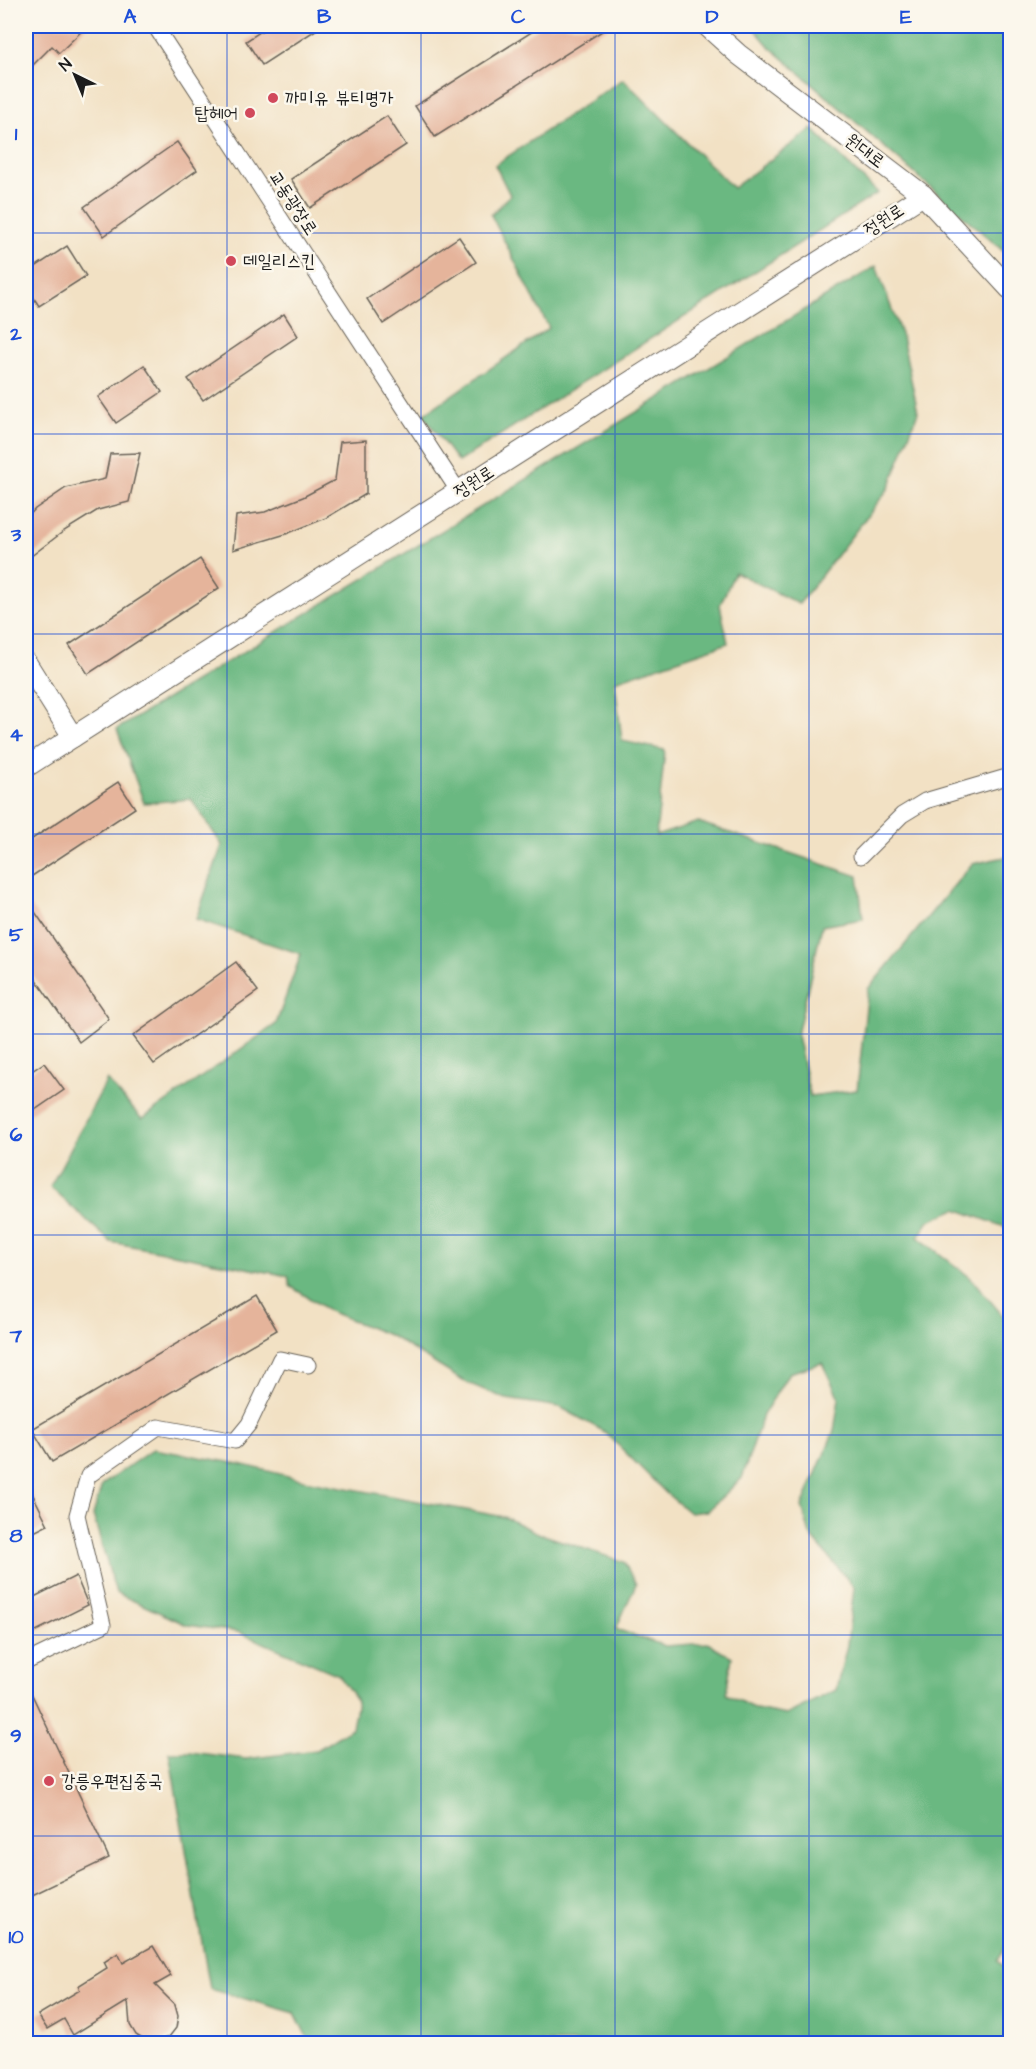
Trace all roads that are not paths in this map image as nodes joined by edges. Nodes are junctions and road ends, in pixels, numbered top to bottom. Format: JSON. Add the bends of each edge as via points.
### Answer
{"nodes":[{"id":1,"x":155,"y":26,"type":"edge"},
{"id":2,"x":707,"y":26,"type":"edge"},
{"id":3,"x":923,"y":195,"type":"junction"},
{"id":4,"x":1011,"y":289,"type":"edge"},
{"id":5,"x":459,"y":492,"type":"junction"},
{"id":6,"x":26,"y":662,"type":"edge"},
{"id":7,"x":73,"y":737,"type":"junction"},
{"id":8,"x":26,"y":767,"type":"edge"},
{"id":9,"x":1011,"y":776,"type":"edge"},
{"id":10,"x":861,"y":856,"type":"dead end"},
{"id":11,"x":308,"y":1365,"type":"dead end"},
{"id":12,"x":26,"y":1662,"type":"edge"}],
"edges":[{"from":1,"to":5,"type":"street","name":"교동광장로"},
{"from":2,"to":3,"type":"street","name":"원대로"},
{"from":3,"to":4,"type":"street","name":"원대로"},
{"from":3,"to":5,"type":"street","name":"정원로"},
{"from":5,"to":7,"type":"street","name":"정원로"},
{"from":6,"to":7,"type":"street"},
{"from":7,"to":8,"type":"street","name":"정원로"},
{"from":9,"to":10,"type":"street","via":[[925,801],[902,815]]},
{"from":11,"to":12,"type":"street","via":[[280,1359],[249,1424],[235,1441],[158,1427],[88,1476],[77,1515],[103,1625]]}]}
